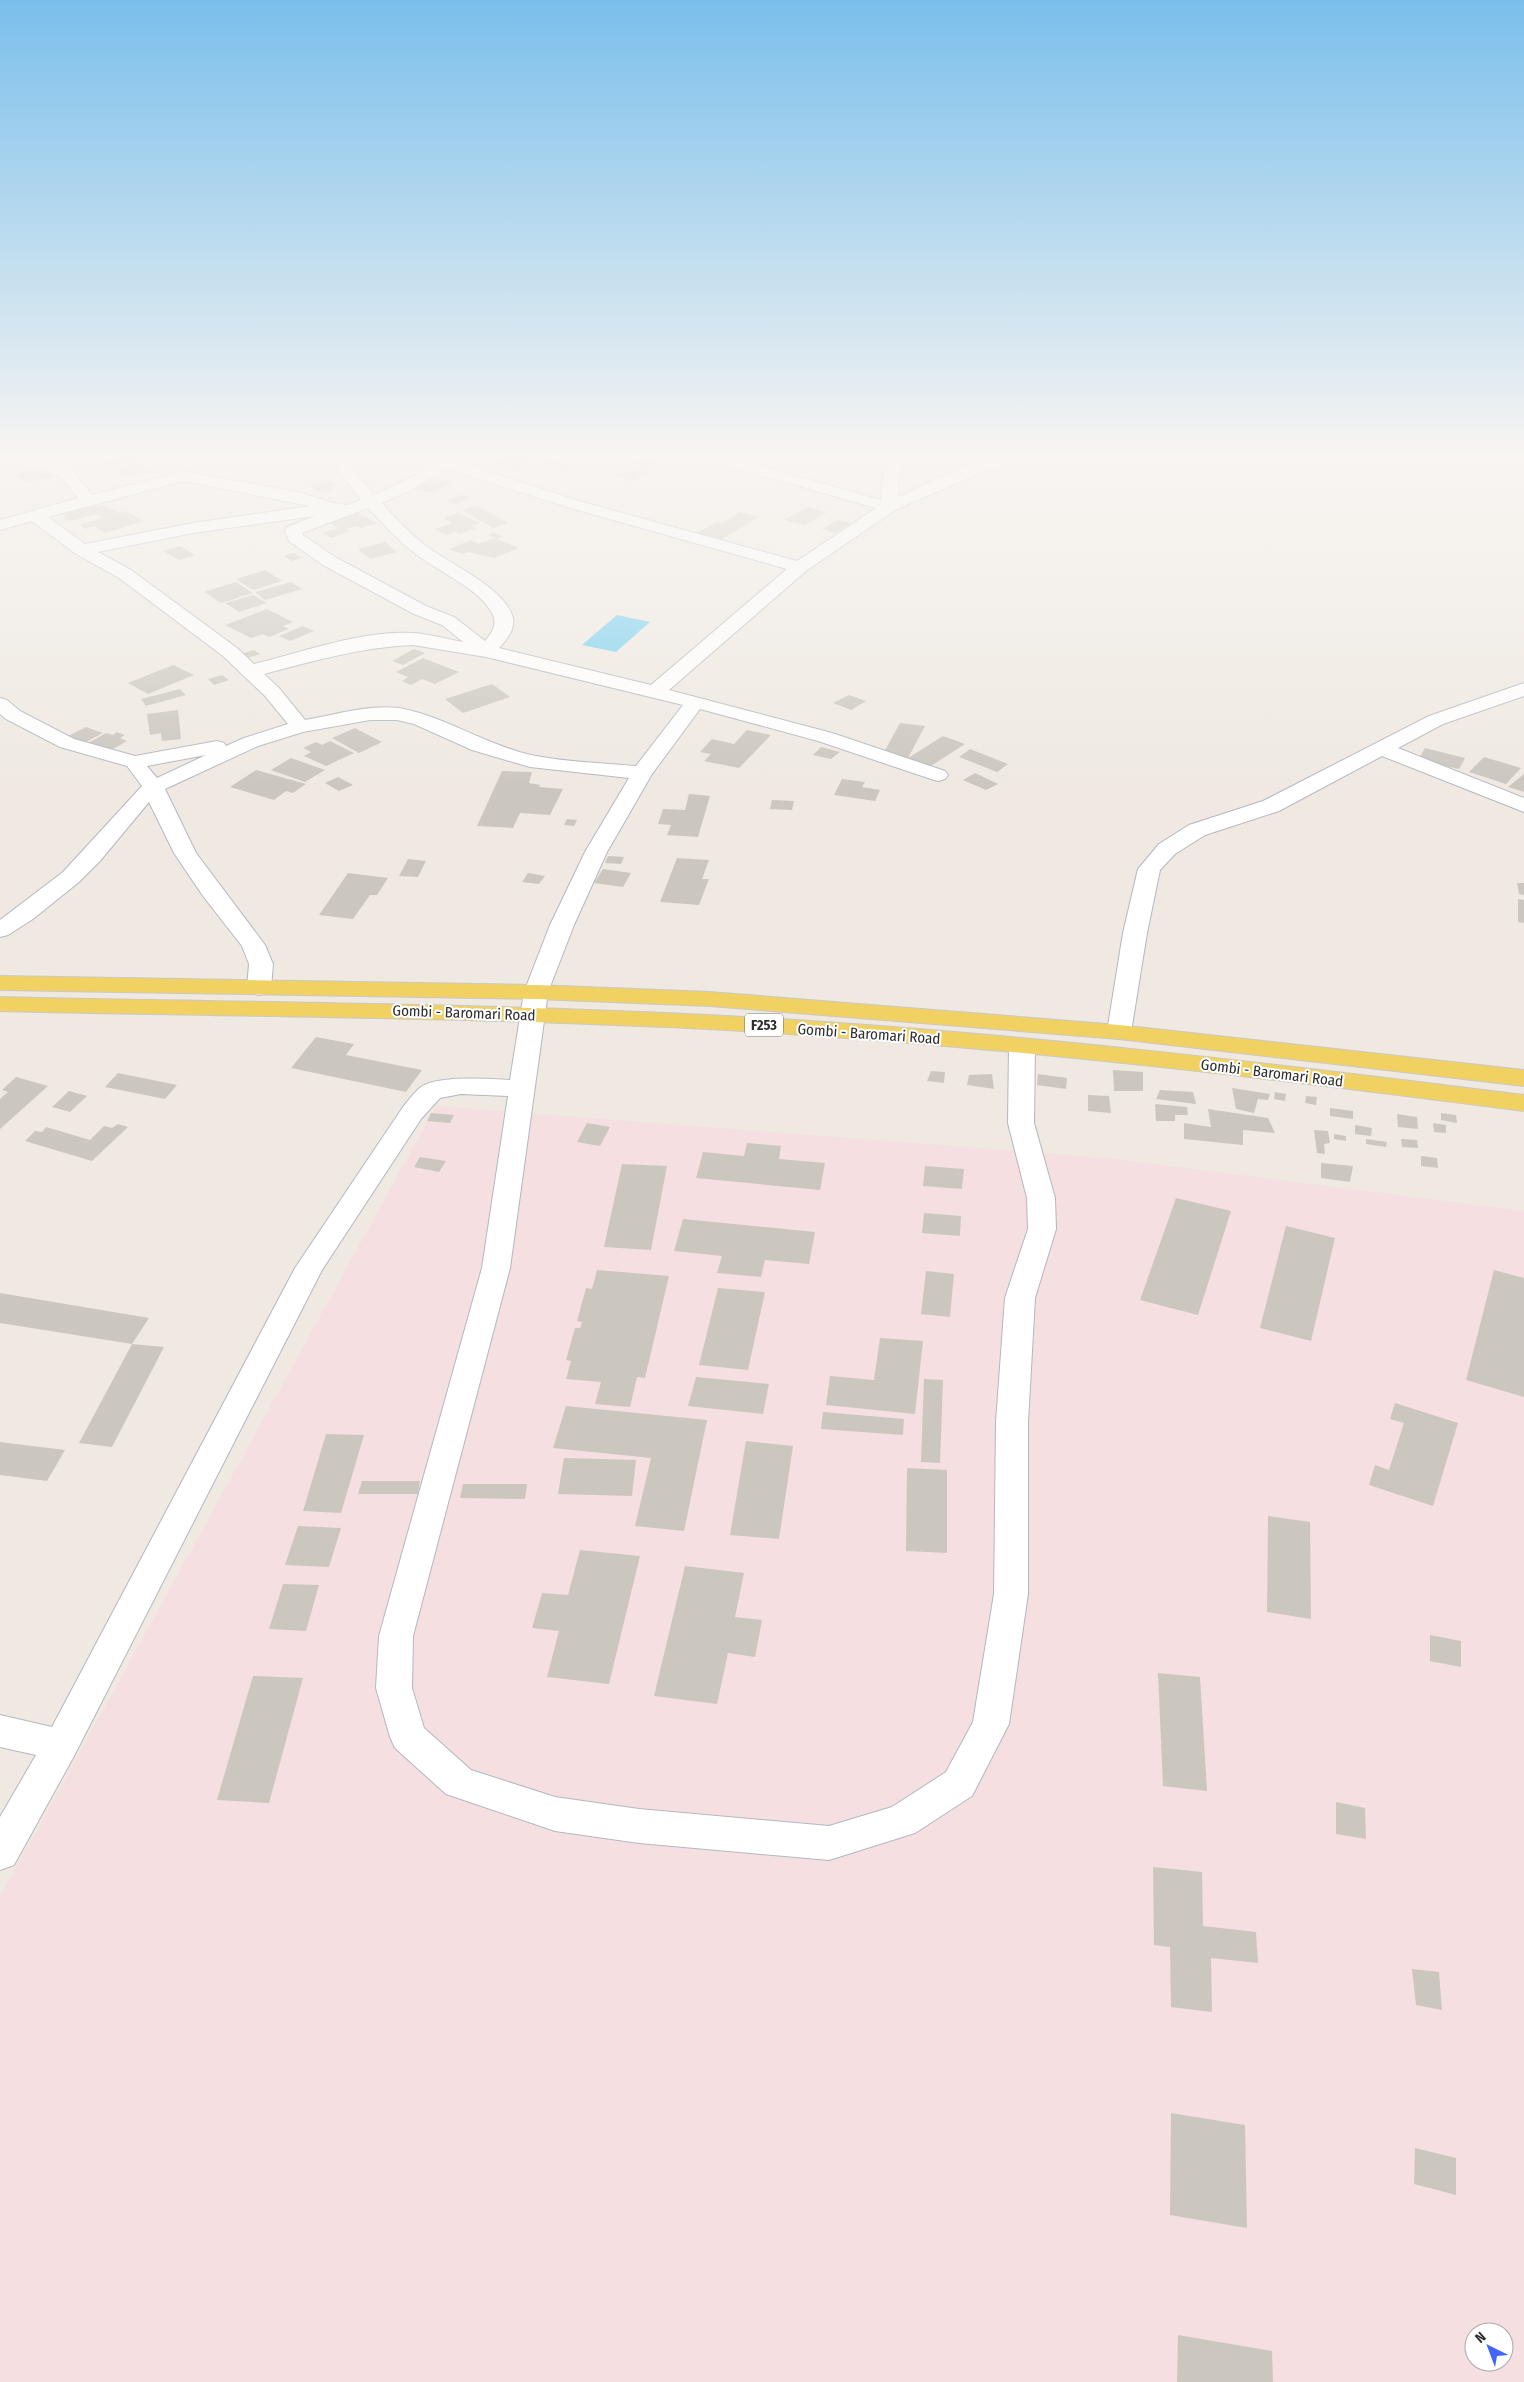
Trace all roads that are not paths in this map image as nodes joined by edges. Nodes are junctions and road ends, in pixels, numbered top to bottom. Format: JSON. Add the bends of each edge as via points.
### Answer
{"nodes":[{"id":1,"x":107,"y":564,"type":"edge"},
{"id":2,"x":336,"y":564,"type":"edge"},
{"id":3,"x":442,"y":564,"type":"edge"},
{"id":4,"x":786,"y":564,"type":"edge"},
{"id":5,"x":806,"y":564,"type":"edge"},
{"id":6,"x":800,"y":568,"type":"junction"},
{"id":7,"x":486,"y":651,"type":"junction"},
{"id":8,"x":251,"y":670,"type":"junction"},
{"id":9,"x":1524,"y":689,"type":"edge"},
{"id":10,"x":656,"y":691,"type":"junction"},
{"id":11,"x":695,"y":702,"type":"junction"},
{"id":12,"x":0,"y":704,"type":"edge"},
{"id":13,"x":300,"y":727,"type":"junction"},
{"id":14,"x":251,"y":742,"type":"junction"},
{"id":15,"x":1382,"y":749,"type":"junction"},
{"id":16,"x":134,"y":762,"type":"junction"},
{"id":17,"x":642,"y":773,"type":"junction"},
{"id":18,"x":938,"y":775,"type":"dead end"},
{"id":19,"x":152,"y":787,"type":"junction"},
{"id":20,"x":1524,"y":806,"type":"edge"},
{"id":21,"x":0,"y":930,"type":"edge"},
{"id":22,"x":0,"y":983,"type":"edge"},
{"id":23,"x":259,"y":988,"type":"junction"},
{"id":24,"x":0,"y":1004,"type":"edge"},
{"id":25,"x":535,"y":1004,"type":"junction"},
{"id":26,"x":1119,"y":1032,"type":"junction"},
{"id":27,"x":1022,"y":1046,"type":"junction"},
{"id":28,"x":1524,"y":1078,"type":"edge"},
{"id":29,"x":522,"y":1089,"type":"junction"},
{"id":30,"x":1524,"y":1103,"type":"edge"},
{"id":31,"x":0,"y":1731,"type":"edge"},
{"id":32,"x":61,"y":1745,"type":"junction"},
{"id":33,"x":0,"y":1854,"type":"edge"}],
"edges":[{"from":1,"to":8,"type":"street","via":[[125,574]]},
{"from":2,"to":7,"type":"street","via":[[420,610],[448,621]]},
{"from":3,"to":7,"type":"street","via":[[480,590],[502,612],[504,628]]},
{"from":4,"to":6,"type":"street"},
{"from":5,"to":6,"type":"street"},
{"from":6,"to":10,"type":"street"},
{"from":7,"to":8,"type":"street","via":[[413,639],[393,640],[349,646]]},
{"from":7,"to":10,"type":"street"},
{"from":8,"to":13,"type":"street"},
{"from":9,"to":15,"type":"street","via":[[1436,720]]},
{"from":10,"to":11,"type":"street"},
{"from":11,"to":17,"type":"street"},
{"from":11,"to":18,"type":"street","via":[[825,737]]},
{"from":12,"to":16,"type":"street","via":[[13,715],[66,743]]},
{"from":13,"to":14,"type":"street"},
{"from":13,"to":17,"type":"street","via":[[370,714],[397,714],[420,719],[479,746],[530,761]]},
{"from":14,"to":16,"type":"street"},
{"from":14,"to":19,"type":"street"},
{"from":15,"to":20,"type":"street"},
{"from":15,"to":26,"type":"street","via":[[1271,806],[1197,830],[1167,849],[1149,869]]},
{"from":16,"to":19,"type":"street"},
{"from":17,"to":25,"type":"street","via":[[596,852],[562,925]]},
{"from":19,"to":21,"type":"street","via":[[91,856],[46,899]]},
{"from":19,"to":23,"type":"street","via":[[186,853],[211,892],[253,945],[261,964]]},
{"from":22,"to":23,"type":"main road","name":"Gombi - Baromari Road","number":"F253"},
{"from":23,"to":25,"type":"main road","name":"Gombi - Baromari Road","number":"F253"},
{"from":24,"to":25,"type":"main road","name":"Gombi - Baromari Road","number":"F253"},
{"from":25,"to":26,"type":"main road","name":"Gombi - Baromari Road","number":"F253","via":[[710,999]]},
{"from":25,"to":27,"type":"main road","name":"Gombi - Baromari Road","number":"F253"},
{"from":25,"to":29,"type":"street"},
{"from":26,"to":28,"type":"main road","name":"Gombi - Baromari Road","number":"F253"},
{"from":27,"to":29,"type":"street","via":[[1021,1123],[1041,1198],[1042,1228],[1020,1298],[1012,1422],[1011,1594],[991,1724],[959,1784],[902,1821],[829,1844],[639,1826],[555,1814],[459,1782],[408,1737],[394,1688],[396,1636],[496,1268]]},
{"from":27,"to":30,"type":"main road","name":"Gombi - Baromari Road","number":"F253","via":[[1284,1073]]},
{"from":29,"to":32,"type":"street","via":[[461,1086],[439,1090],[431,1092],[412,1113],[309,1268]]},
{"from":31,"to":32,"type":"street"},
{"from":32,"to":33,"type":"street"}]}
